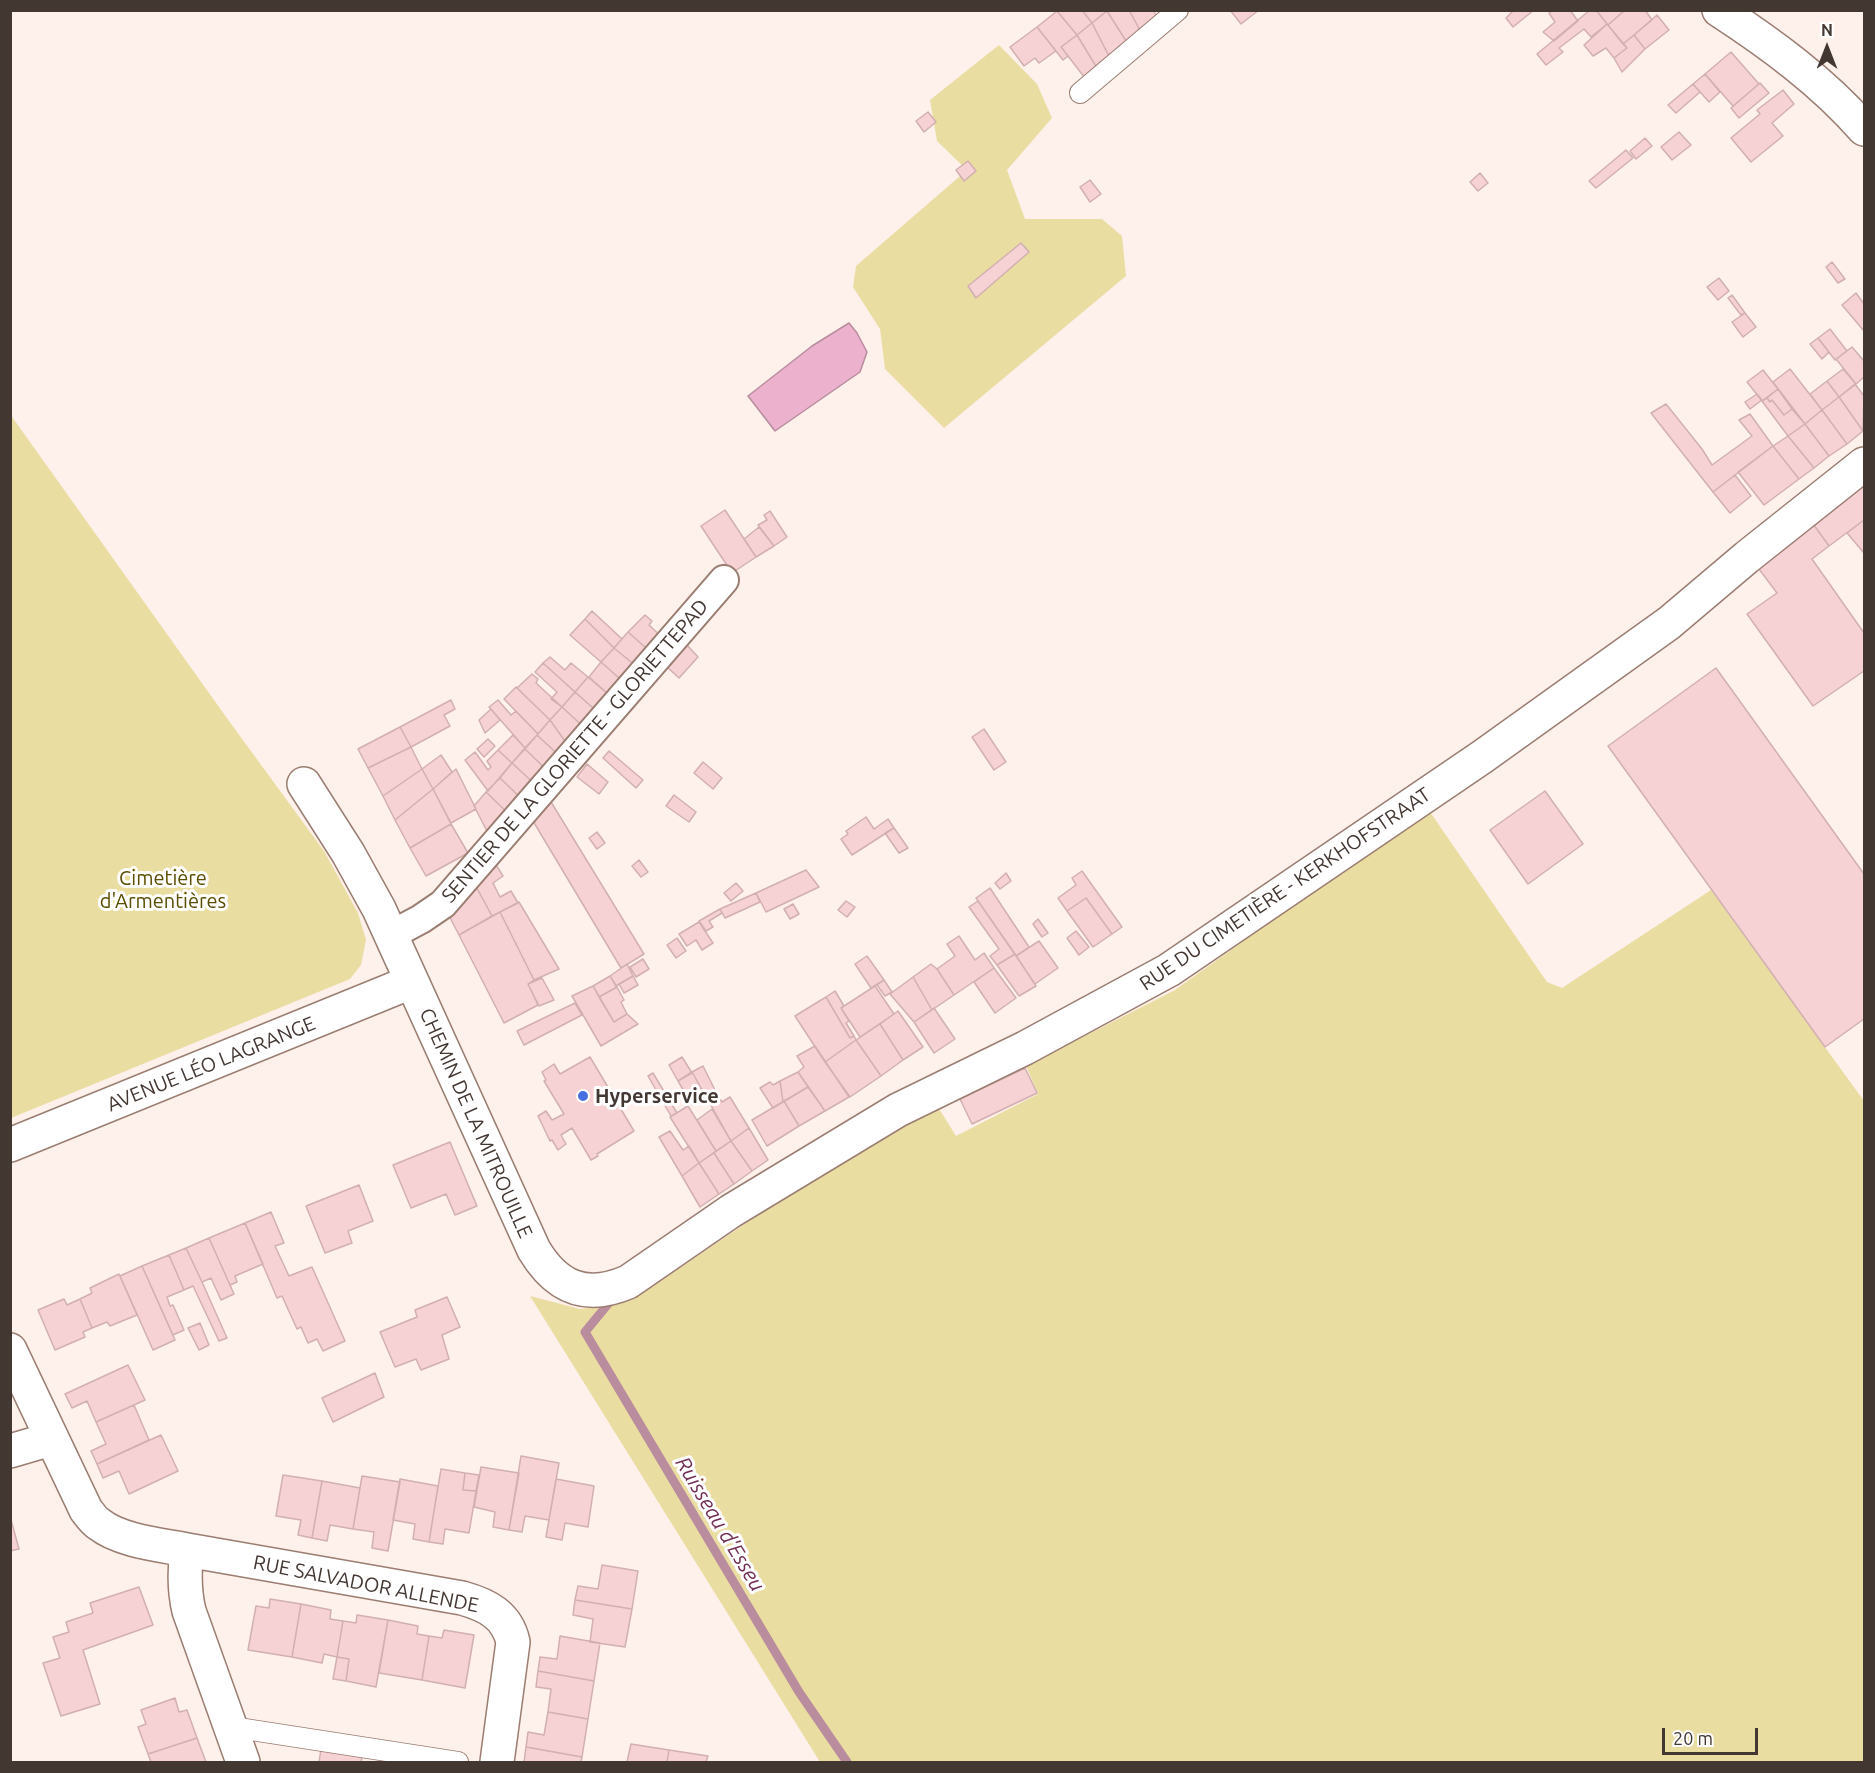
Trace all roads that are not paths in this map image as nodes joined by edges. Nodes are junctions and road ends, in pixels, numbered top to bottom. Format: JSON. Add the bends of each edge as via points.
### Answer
{"nodes":[{"id":1,"x":1178,"y":10,"type":"edge"},
{"id":2,"x":1719,"y":10,"type":"edge"},
{"id":3,"x":1080,"y":93,"type":"dead end"},
{"id":4,"x":1864,"y":129,"type":"edge"},
{"id":5,"x":1864,"y":464,"type":"edge"},
{"id":6,"x":724,"y":580,"type":"dead end"},
{"id":7,"x":304,"y":784,"type":"dead end"},
{"id":8,"x":391,"y":935,"type":"junction"},
{"id":9,"x":411,"y":982,"type":"junction"},
{"id":10,"x":10,"y":1146,"type":"edge"},
{"id":11,"x":542,"y":1264,"type":"joint"},
{"id":12,"x":10,"y":1350,"type":"edge"},
{"id":13,"x":51,"y":1439,"type":"junction"},
{"id":14,"x":10,"y":1451,"type":"edge"},
{"id":15,"x":187,"y":1550,"type":"junction"},
{"id":16,"x":232,"y":1726,"type":"junction"},
{"id":17,"x":243,"y":1762,"type":"edge"},
{"id":18,"x":458,"y":1762,"type":"edge"},
{"id":19,"x":497,"y":1762,"type":"edge"}],
"edges":[{"from":1,"to":3,"type":"lane"},
{"from":2,"to":4,"type":"street","via":[[1802,70]]},
{"from":5,"to":11,"type":"street","name":"RUE DU CIMETIÈRE - KERKHOFSTRAAT","via":[[1669,623],[1482,757],[1169,970],[1025,1048],[898,1110],[731,1211],[628,1282],[603,1289],[582,1289],[562,1282]]},
{"from":6,"to":8,"type":"street","name":"SENTIER DE LA GLORIETTE - GLORIETTEPAD","via":[[443,904]]},
{"from":7,"to":8,"type":"street","via":[[364,880]]},
{"from":8,"to":9,"type":"street"},
{"from":9,"to":10,"type":"street","name":"AVENUE LÉO LAGRANGE"},
{"from":9,"to":11,"type":"street","name":"CHEMIN DE LA MITROUILLE"},
{"from":12,"to":13,"type":"street","name":"RUE SALVADOR ALLENDE"},
{"from":13,"to":14,"type":"street"},
{"from":13,"to":15,"type":"street","name":"RUE SALVADOR ALLENDE","via":[[86,1510],[98,1524],[126,1537]]},
{"from":15,"to":16,"type":"street","via":[[184,1576],[189,1611]]},
{"from":15,"to":19,"type":"street","name":"RUE SALVADOR ALLENDE","via":[[462,1598],[494,1611],[511,1632],[513,1642]]},
{"from":16,"to":17,"type":"street"},
{"from":16,"to":18,"type":"lane"}]}
